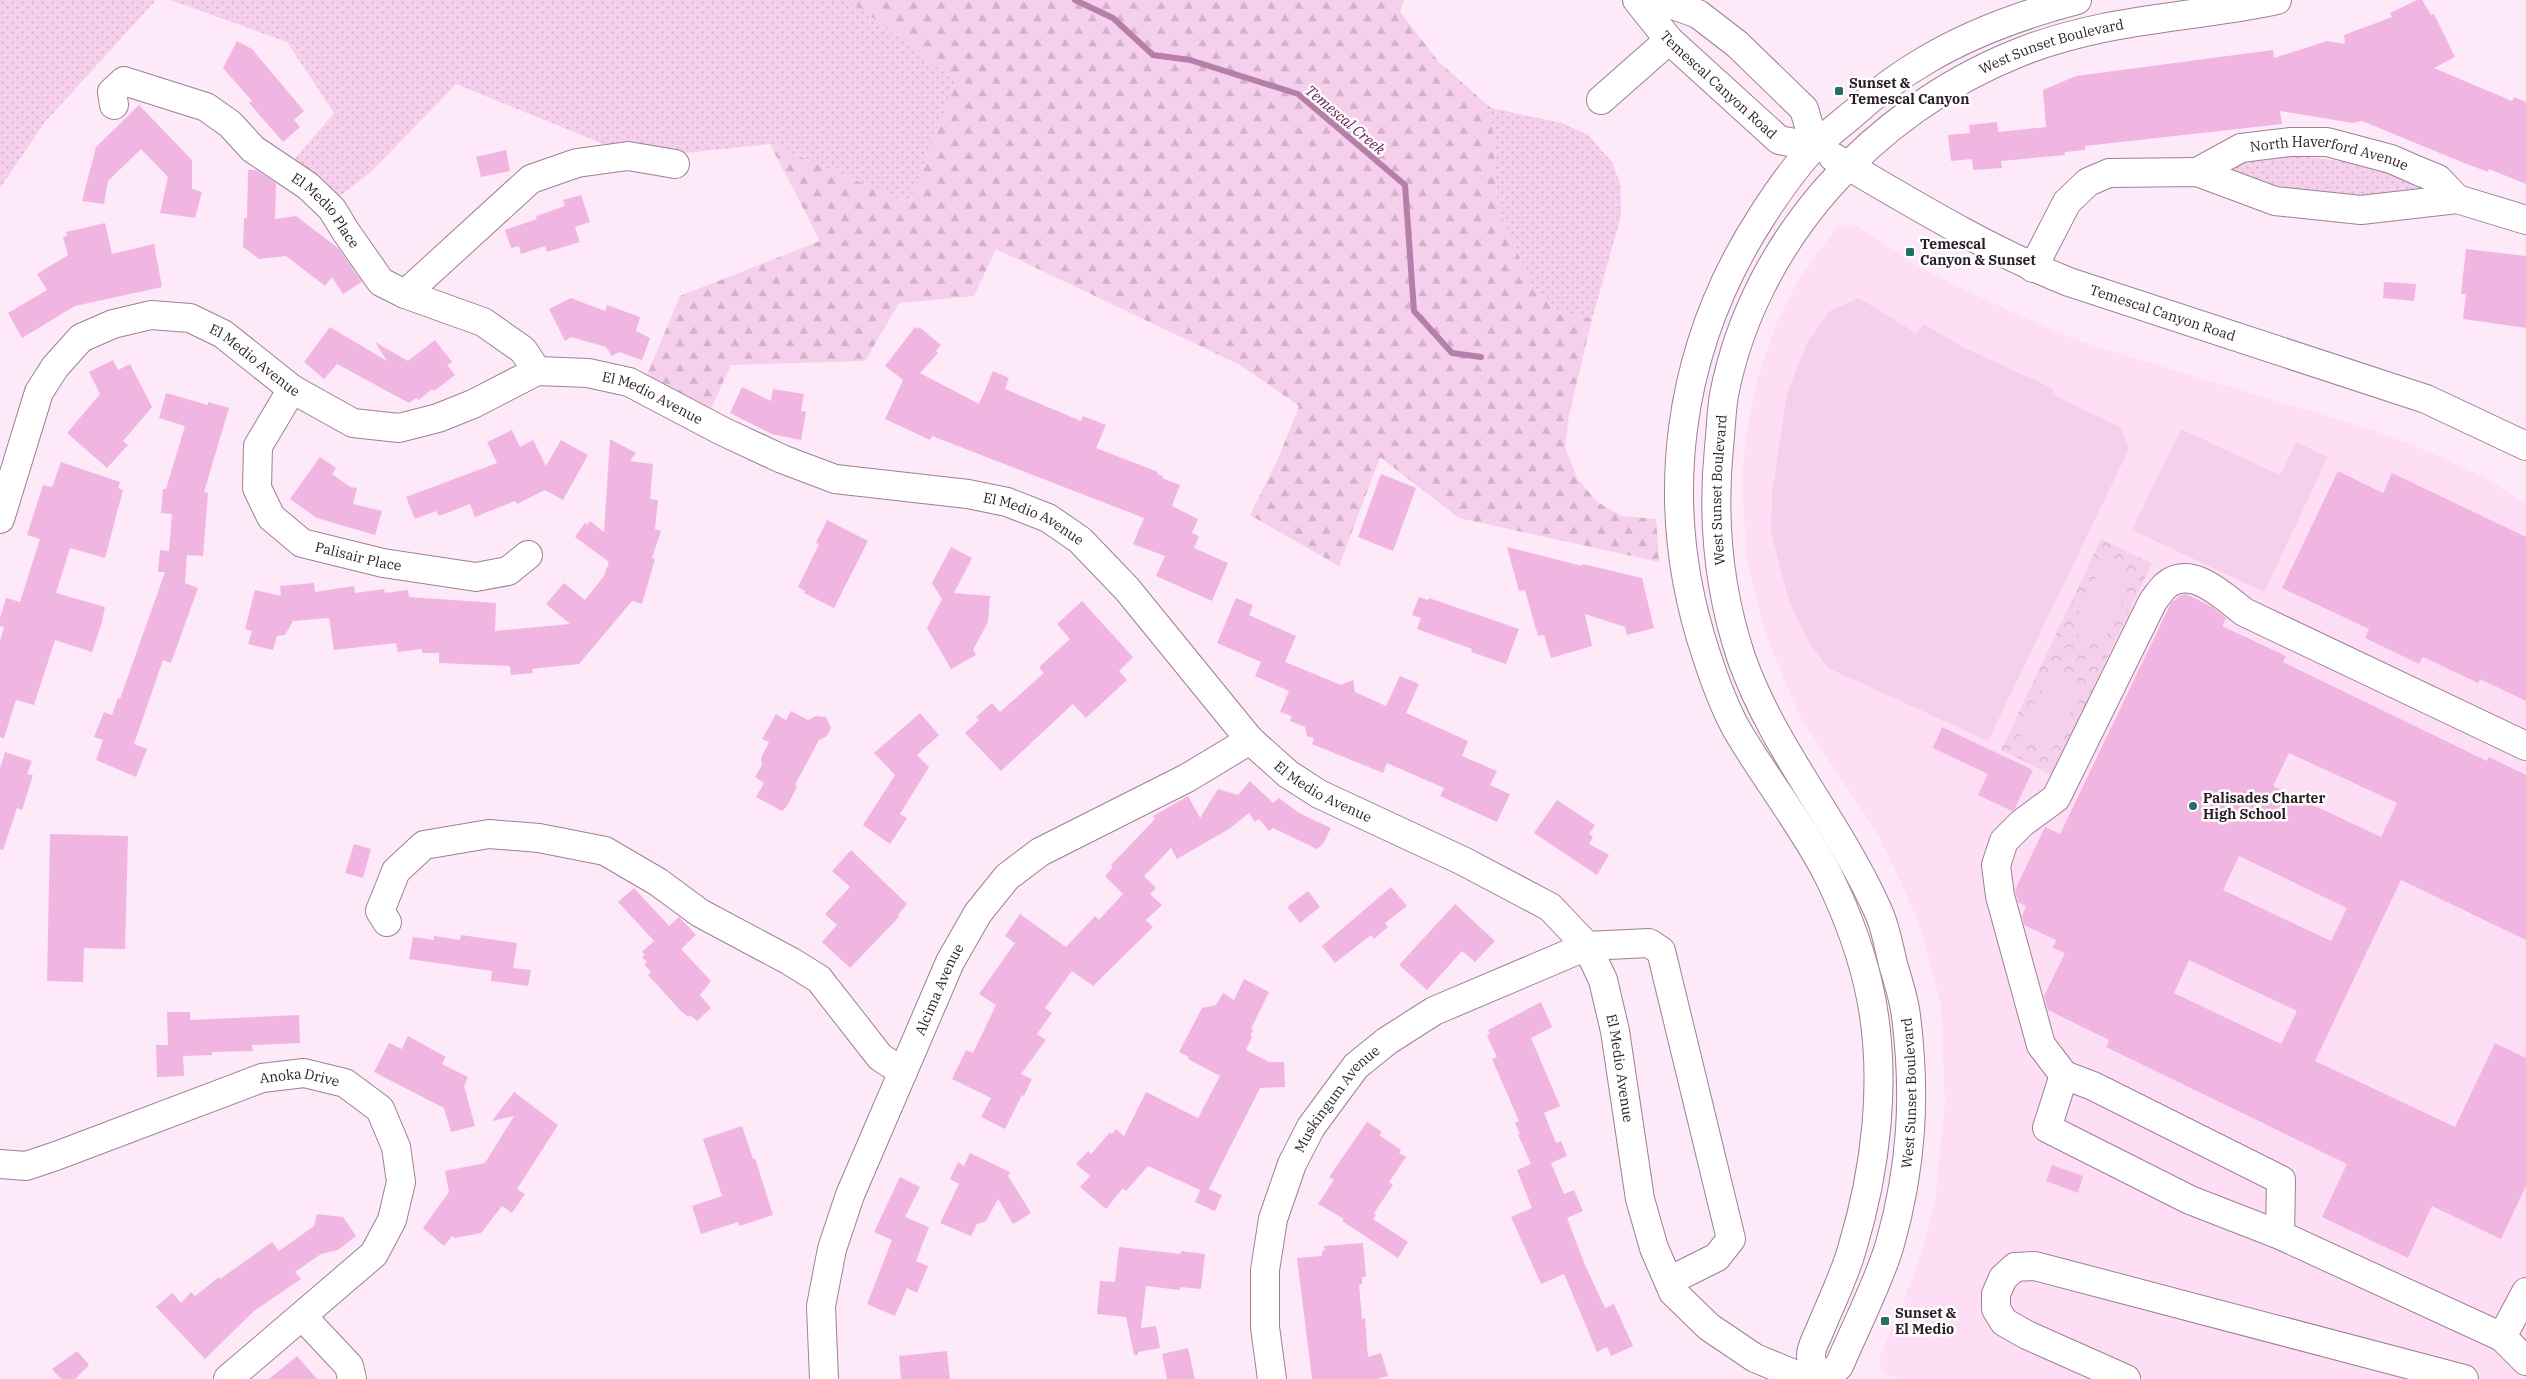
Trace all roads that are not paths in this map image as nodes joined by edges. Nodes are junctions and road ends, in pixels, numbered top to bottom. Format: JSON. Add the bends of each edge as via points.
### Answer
{"nodes":[{"id":1,"x":1638,"y":0,"type":"edge"},
{"id":2,"x":1659,"y":0,"type":"edge"},
{"id":3,"x":2077,"y":0,"type":"edge"},
{"id":4,"x":2277,"y":0,"type":"edge"},
{"id":5,"x":1669,"y":40,"type":"junction"},
{"id":6,"x":1601,"y":100,"type":"dead end"},
{"id":7,"x":114,"y":105,"type":"dead end"},
{"id":8,"x":1815,"y":147,"type":"junction"},
{"id":9,"x":675,"y":164,"type":"dead end"},
{"id":10,"x":1847,"y":166,"type":"junction"},
{"id":11,"x":2197,"y":172,"type":"junction"},
{"id":12,"x":2457,"y":199,"type":"junction"},
{"id":13,"x":2526,"y":220,"type":"edge"},
{"id":14,"x":2034,"y":268,"type":"junction"},
{"id":15,"x":405,"y":294,"type":"junction"},
{"id":16,"x":536,"y":371,"type":"junction"},
{"id":17,"x":292,"y":389,"type":"junction"},
{"id":18,"x":2526,"y":446,"type":"edge"},
{"id":19,"x":0,"y":519,"type":"edge"},
{"id":20,"x":528,"y":555,"type":"dead end"},
{"id":21,"x":1250,"y":740,"type":"junction"},
{"id":22,"x":2526,"y":746,"type":"edge"},
{"id":23,"x":386,"y":922,"type":"dead end"},
{"id":24,"x":1586,"y":946,"type":"junction"},
{"id":25,"x":903,"y":1072,"type":"junction"},
{"id":26,"x":2064,"y":1075,"type":"junction"},
{"id":27,"x":0,"y":1164,"type":"edge"},
{"id":28,"x":2280,"y":1235,"type":"junction"},
{"id":29,"x":1668,"y":1282,"type":"junction"},
{"id":30,"x":2526,"y":1292,"type":"edge"},
{"id":31,"x":303,"y":1317,"type":"junction"},
{"id":32,"x":2502,"y":1337,"type":"junction"},
{"id":33,"x":2526,"y":1360,"type":"edge"},
{"id":34,"x":228,"y":1379,"type":"edge"},
{"id":35,"x":352,"y":1379,"type":"edge"},
{"id":36,"x":824,"y":1379,"type":"edge"},
{"id":37,"x":1272,"y":1379,"type":"edge"},
{"id":38,"x":1806,"y":1379,"type":"edge"},
{"id":39,"x":1816,"y":1379,"type":"edge"},
{"id":40,"x":1824,"y":1379,"type":"edge"},
{"id":41,"x":2126,"y":1379,"type":"edge"},
{"id":42,"x":2464,"y":1379,"type":"edge"}],
"edges":[{"from":1,"to":5,"type":"street","name":"Temescal Canyon Road"},
{"from":2,"to":8,"type":"street","name":"Temescal Canyon Road","via":[[1698,14],[1737,44],[1804,108]]},
{"from":3,"to":8,"type":"street","name":"West Sunset Boulevard","via":[[2032,12],[1972,35],[1924,61],[1883,88]]},
{"from":4,"to":10,"type":"street","name":"West Sunset Boulevard","via":[[2115,24],[2070,34],[2016,54],[1957,81],[1898,122]]},
{"from":5,"to":6,"type":"street"},
{"from":5,"to":8,"type":"street","name":"Temescal Canyon Road","via":[[1780,140]]},
{"from":7,"to":15,"type":"street","name":"El Medio Place","via":[[112,92],[124,81],[206,107],[230,124],[253,149],[308,186],[332,209],[381,282]]},
{"from":8,"to":10,"type":"street","name":"Temescal Canyon Road"},
{"from":8,"to":39,"type":"street","name":"West Sunset Boulevard","via":[[1778,191],[1747,238],[1707,322],[1691,379],[1679,485],[1682,549],[1690,596],[1706,655],[1734,725],[1827,874],[1860,950],[1872,1000],[1878,1055],[1877,1118],[1869,1173],[1852,1250],[1810,1354]]},
{"from":9,"to":15,"type":"street","via":[[628,156],[577,163],[531,179]]},
{"from":10,"to":14,"type":"street","name":"Temescal Canyon Road","via":[[1959,230]]},
{"from":10,"to":40,"type":"street","name":"West Sunset Boulevard","via":[[1816,199],[1754,300],[1724,395],[1714,496],[1720,576],[1741,656],[1764,714],[1851,857],[1882,918],[1906,1012],[1912,1092],[1908,1166],[1890,1247],[1840,1366]]},
{"from":11,"to":12,"type":"street","name":"North Haverford Avenue","via":[[2275,201],[2361,210]]},
{"from":11,"to":12,"type":"street","name":"North Haverford Avenue","via":[[2240,148],[2290,142],[2327,142],[2383,157],[2438,179]]},
{"from":11,"to":14,"type":"street","name":"North Haverford Avenue","via":[[2109,173],[2088,182],[2067,202]]},
{"from":12,"to":13,"type":"street","name":"North Haverford Avenue"},
{"from":14,"to":18,"type":"street","name":"Temescal Canyon Road","via":[[2426,399]]},
{"from":15,"to":16,"type":"street","name":"El Medio Place","via":[[483,322],[523,350]]},
{"from":16,"to":17,"type":"street","name":"El Medio Avenue","via":[[473,404],[438,418],[399,428],[352,423]]},
{"from":16,"to":21,"type":"street","name":"El Medio Avenue","via":[[588,373],[629,382],[730,435],[836,479],[968,494],[1007,502],[1048,518],[1080,540],[1127,589]]},
{"from":17,"to":19,"type":"street","name":"El Medio Avenue","via":[[223,334],[190,318],[151,315],[112,324],[81,338],[55,367],[39,392]]},
{"from":17,"to":20,"type":"street","name":"Palisair Place","via":[[258,446],[256,488],[271,517],[302,543],[383,563],[476,577],[508,571]]},
{"from":21,"to":24,"type":"street","name":"El Medio Avenue","via":[[1288,774],[1319,794],[1463,861],[1550,907]]},
{"from":21,"to":25,"type":"street","name":"Alcima Avenue","via":[[1187,778],[1040,852],[1007,877],[978,913],[950,962]]},
{"from":22,"to":26,"type":"street","via":[[2244,612],[2204,583],[2187,578],[2167,585],[2153,601],[2056,798],[2004,841],[1996,865],[2000,896],[2041,1045]]},
{"from":23,"to":25,"type":"street","via":[[380,911],[396,871],[424,845],[489,834],[539,838],[605,851],[658,882],[700,913],[819,979],[880,1057]]},
{"from":24,"to":29,"type":"street","name":"El Medio Avenue","via":[[1603,980],[1615,1031],[1640,1199]]},
{"from":24,"to":29,"type":"street","via":[[1649,943],[1661,951],[1731,1239],[1717,1257]]},
{"from":24,"to":37,"type":"street","name":"Muskingum Avenue","via":[[1434,1011],[1387,1041],[1356,1066],[1310,1127],[1292,1164],[1273,1219],[1265,1270],[1265,1328]]},
{"from":25,"to":36,"type":"street","name":"Alcima Avenue","via":[[850,1195],[832,1249],[821,1306]]},
{"from":26,"to":28,"type":"street","via":[[2093,1086],[2281,1180]]},
{"from":26,"to":28,"type":"street","via":[[2047,1128],[2190,1200]]},
{"from":27,"to":31,"type":"street","name":"Anoka Drive","via":[[26,1166],[262,1078],[304,1072],[345,1083],[380,1109],[396,1148],[401,1182],[392,1220],[374,1254]]},
{"from":28,"to":32,"type":"street"},
{"from":29,"to":38,"type":"street","name":"El Medio Avenue","via":[[1673,1292],[1709,1327],[1755,1358]]},
{"from":30,"to":32,"type":"street"},
{"from":31,"to":34,"type":"street","name":"Anoka Drive"},
{"from":31,"to":35,"type":"street","via":[[349,1366]]},
{"from":32,"to":33,"type":"street"},
{"from":41,"to":42,"type":"street","via":[[2004,1322],[1996,1309],[1996,1294],[2003,1278],[2015,1268],[2035,1266]]}]}
